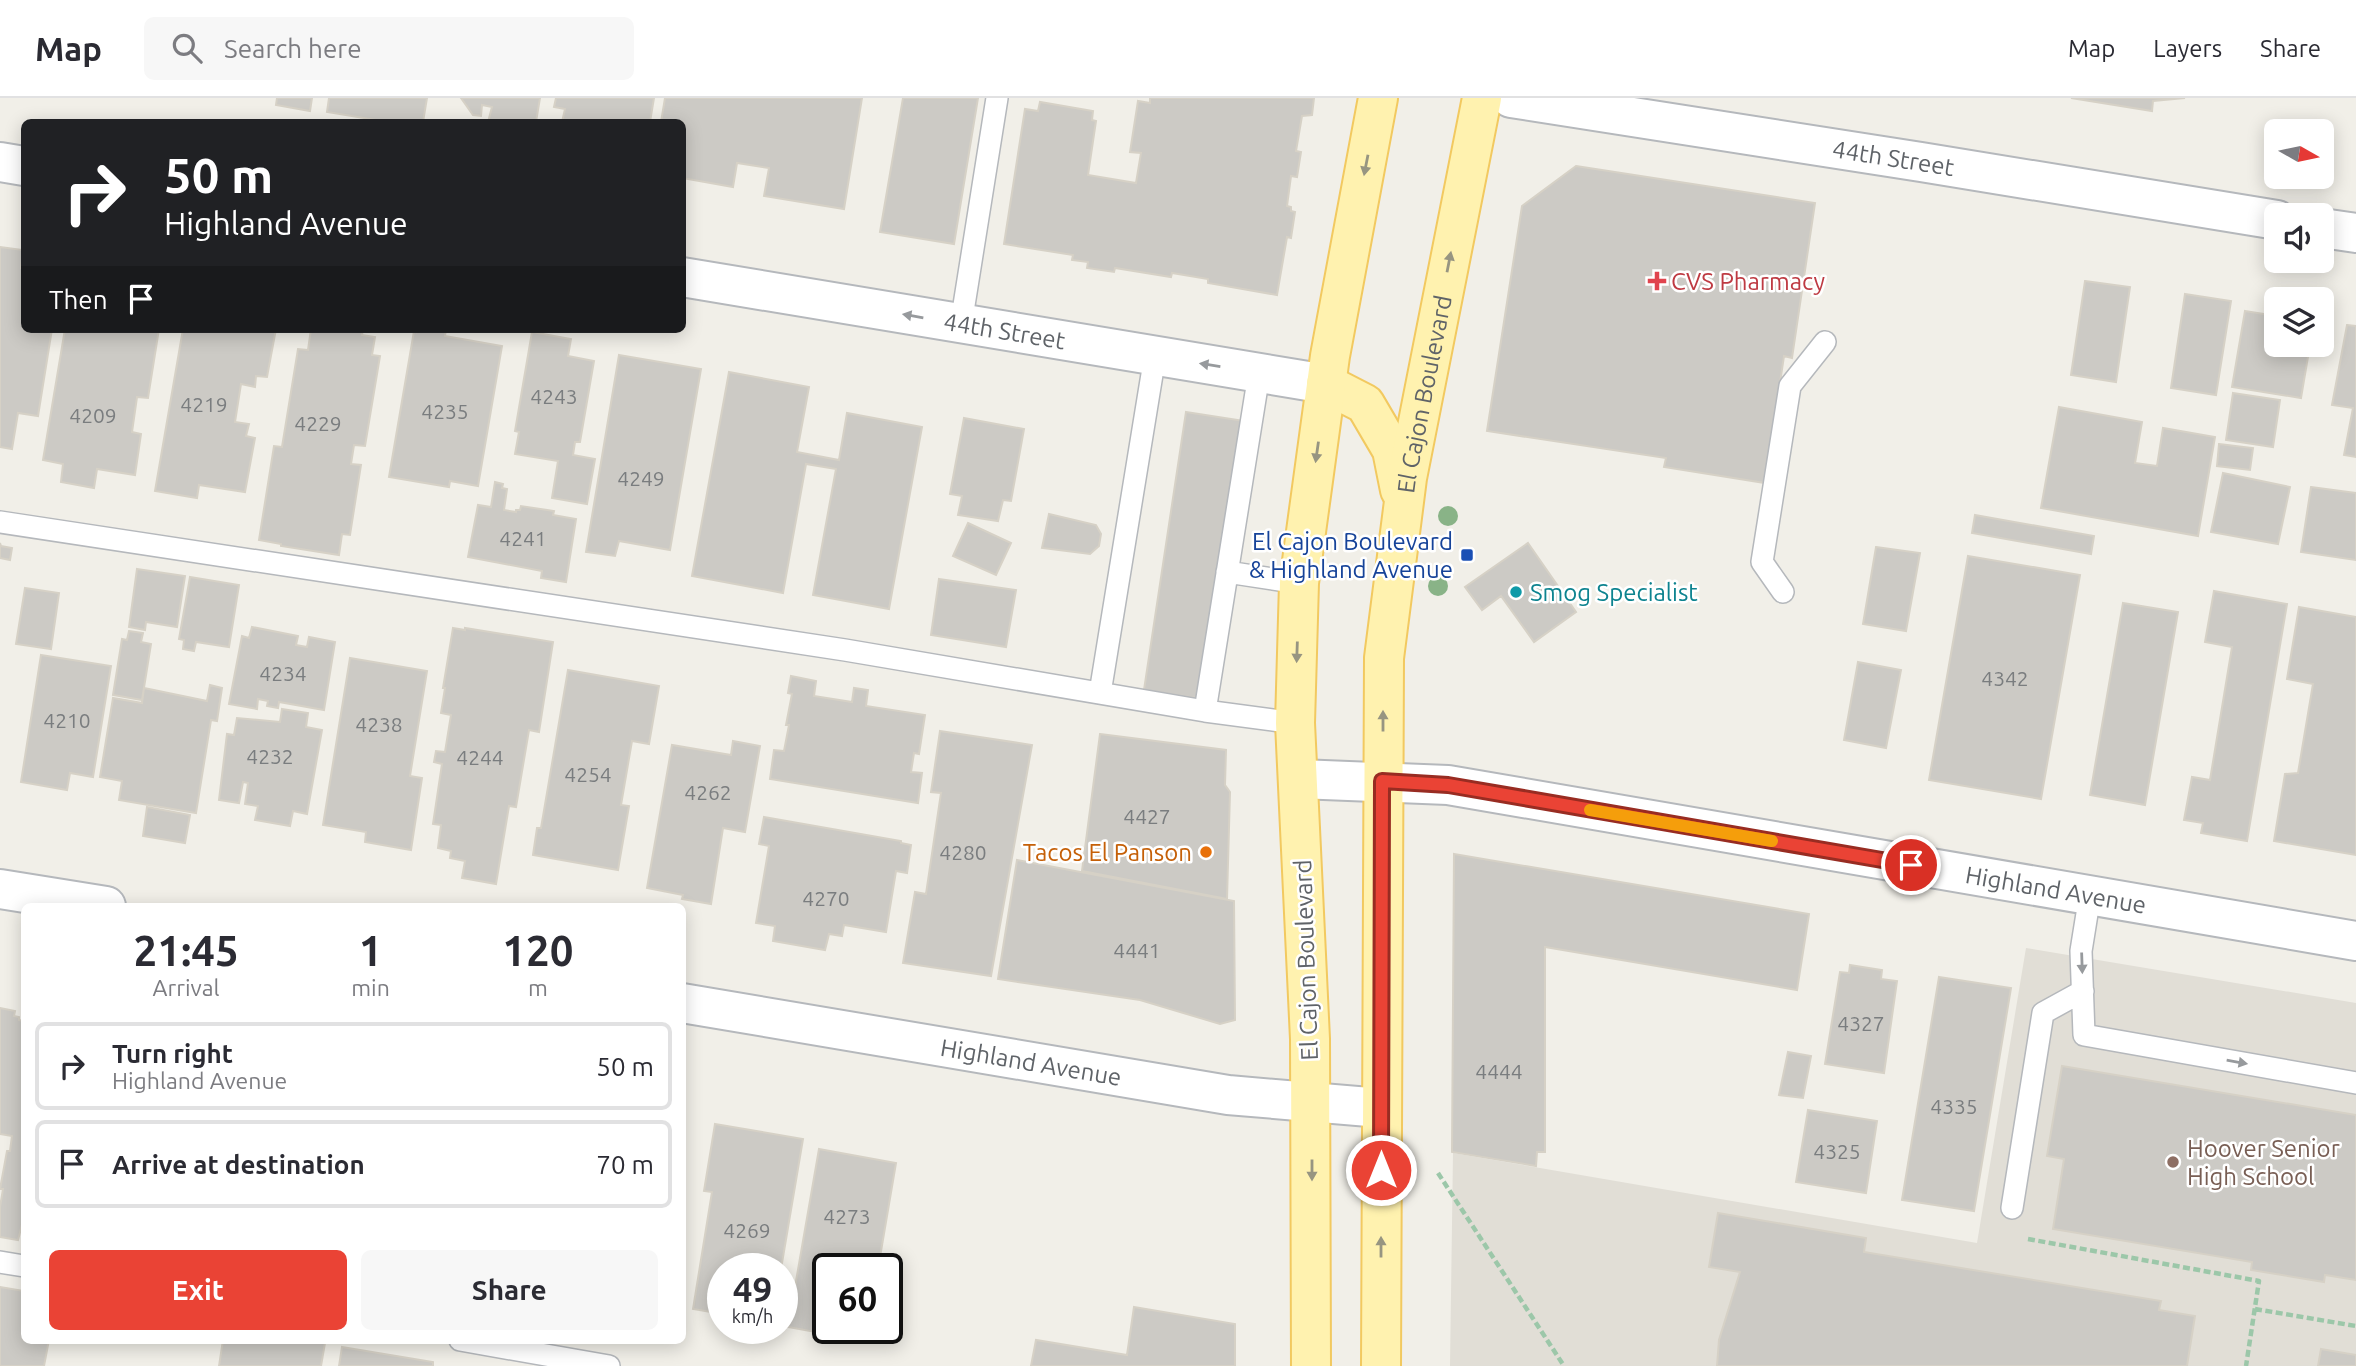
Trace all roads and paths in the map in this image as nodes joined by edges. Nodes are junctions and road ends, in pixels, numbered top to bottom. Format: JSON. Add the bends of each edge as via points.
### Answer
{"nodes":[{"id":1,"x":997,"y":98,"type":"edge"},
{"id":2,"x":1378,"y":98,"type":"edge"},
{"id":3,"x":1482,"y":98,"type":"edge"},
{"id":4,"x":1511,"y":98,"type":"edge"},
{"id":5,"x":0,"y":162,"type":"edge"},
{"id":6,"x":21,"y":166,"type":"edge"},
{"id":7,"x":2264,"y":218,"type":"edge"},
{"id":8,"x":2334,"y":230,"type":"edge"},
{"id":9,"x":2356,"y":233,"type":"edge"},
{"id":10,"x":686,"y":278,"type":"edge"},
{"id":11,"x":961,"y":324,"type":"junction"},
{"id":12,"x":1825,"y":342,"type":"dead end"},
{"id":13,"x":1155,"y":356,"type":"junction"},
{"id":14,"x":1259,"y":374,"type":"junction"},
{"id":15,"x":1326,"y":384,"type":"junction"},
{"id":16,"x":1404,"y":507,"type":"junction"},
{"id":17,"x":0,"y":522,"type":"edge"},
{"id":18,"x":1227,"y":572,"type":"junction"},
{"id":19,"x":1299,"y":583,"type":"junction"},
{"id":20,"x":1783,"y":592,"type":"dead end"},
{"id":21,"x":1100,"y":693,"type":"junction"},
{"id":22,"x":1205,"y":711,"type":"junction"},
{"id":23,"x":1295,"y":723,"type":"junction"},
{"id":24,"x":1299,"y":779,"type":"junction"},
{"id":25,"x":1382,"y":781,"type":"junction"},
{"id":26,"x":0,"y":889,"type":"edge"},
{"id":27,"x":2090,"y":895,"type":"junction"},
{"id":28,"x":87,"y":903,"type":"edge"},
{"id":29,"x":2356,"y":941,"type":"edge"},
{"id":30,"x":2083,"y":991,"type":"junction"},
{"id":31,"x":686,"y":1004,"type":"edge"},
{"id":32,"x":2356,"y":1083,"type":"edge"},
{"id":33,"x":1312,"y":1102,"type":"junction"},
{"id":34,"x":1381,"y":1108,"type":"junction"},
{"id":35,"x":1438,"y":1173,"type":"dead end"},
{"id":36,"x":2012,"y":1208,"type":"joint"},
{"id":37,"x":0,"y":1262,"type":"edge"},
{"id":38,"x":21,"y":1266,"type":"edge"},
{"id":39,"x":2255,"y":1309,"type":"junction"},
{"id":40,"x":2356,"y":1326,"type":"edge"},
{"id":41,"x":483,"y":1344,"type":"edge"},
{"id":42,"x":609,"y":1366,"type":"edge"},
{"id":43,"x":1311,"y":1366,"type":"edge"},
{"id":44,"x":1381,"y":1366,"type":"edge"},
{"id":45,"x":1564,"y":1366,"type":"edge"},
{"id":46,"x":2246,"y":1366,"type":"edge"}],
"edges":[{"from":1,"to":11,"type":"lane"},
{"from":2,"to":15,"type":"main road","name":"El Cajon Boulevard","one_way":true},
{"from":16,"to":3,"type":"main road","name":"El Cajon Boulevard","one_way":true},
{"from":4,"to":7,"type":"street","name":"44th Street"},
{"from":5,"to":6,"type":"street"},
{"from":8,"to":9,"type":"street"},
{"from":11,"to":10,"type":"street","name":"44th Street","one_way":true},
{"from":11,"to":13,"type":"street","name":"44th Street"},
{"from":12,"to":20,"type":"lane","via":[[1790,386],[1762,562]]},
{"from":14,"to":13,"type":"street","name":"44th Street","one_way":true},
{"from":13,"to":21,"type":"lane"},
{"from":14,"to":15,"type":"street","name":"44th Street"},
{"from":14,"to":18,"type":"lane"},
{"from":15,"to":16,"type":"main road","via":[[1365,404],[1392,450]]},
{"from":15,"to":19,"type":"main road","name":"El Cajon Boulevard","one_way":true},
{"from":25,"to":16,"type":"main road","name":"El Cajon Boulevard","one_way":true,"via":[[1384,659]]},
{"from":17,"to":21,"type":"lane"},
{"from":18,"to":19,"type":"lane"},
{"from":18,"to":22,"type":"lane"},
{"from":19,"to":23,"type":"main road","name":"El Cajon Boulevard","one_way":true},
{"from":21,"to":22,"type":"lane"},
{"from":22,"to":23,"type":"lane"},
{"from":23,"to":24,"type":"main road","name":"El Cajon Boulevard"},
{"from":24,"to":25,"type":"street","name":"Highland Avenue"},
{"from":24,"to":33,"type":"main road","name":"El Cajon Boulevard"},
{"from":25,"to":27,"type":"street","name":"Highland Avenue","via":[[1448,785]]},
{"from":25,"to":34,"type":"main road","name":"El Cajon Boulevard"},
{"from":26,"to":28,"type":"street"},
{"from":27,"to":29,"type":"street","name":"Highland Avenue"},
{"from":27,"to":30,"type":"lane","one_way":true,"via":[[2081,951]]},
{"from":30,"to":32,"type":"lane","one_way":true,"via":[[2084,1035]]},
{"from":30,"to":36,"type":"lane","via":[[2043,1013]]},
{"from":31,"to":33,"type":"street","name":"Highland Avenue","via":[[1228,1095]]},
{"from":33,"to":34,"type":"street","name":"Highland Avenue"},
{"from":33,"to":43,"type":"main road","name":"El Cajon Boulevard","one_way":true},
{"from":44,"to":34,"type":"main road","name":"El Cajon Boulevard","one_way":true},
{"from":35,"to":45,"type":"path"},
{"from":36,"to":39,"type":"path","via":[[2007,1235],[2259,1281]]},
{"from":37,"to":38,"type":"lane"},
{"from":39,"to":40,"type":"path"},
{"from":39,"to":46,"type":"path"},
{"from":41,"to":42,"type":"lane"}]}
